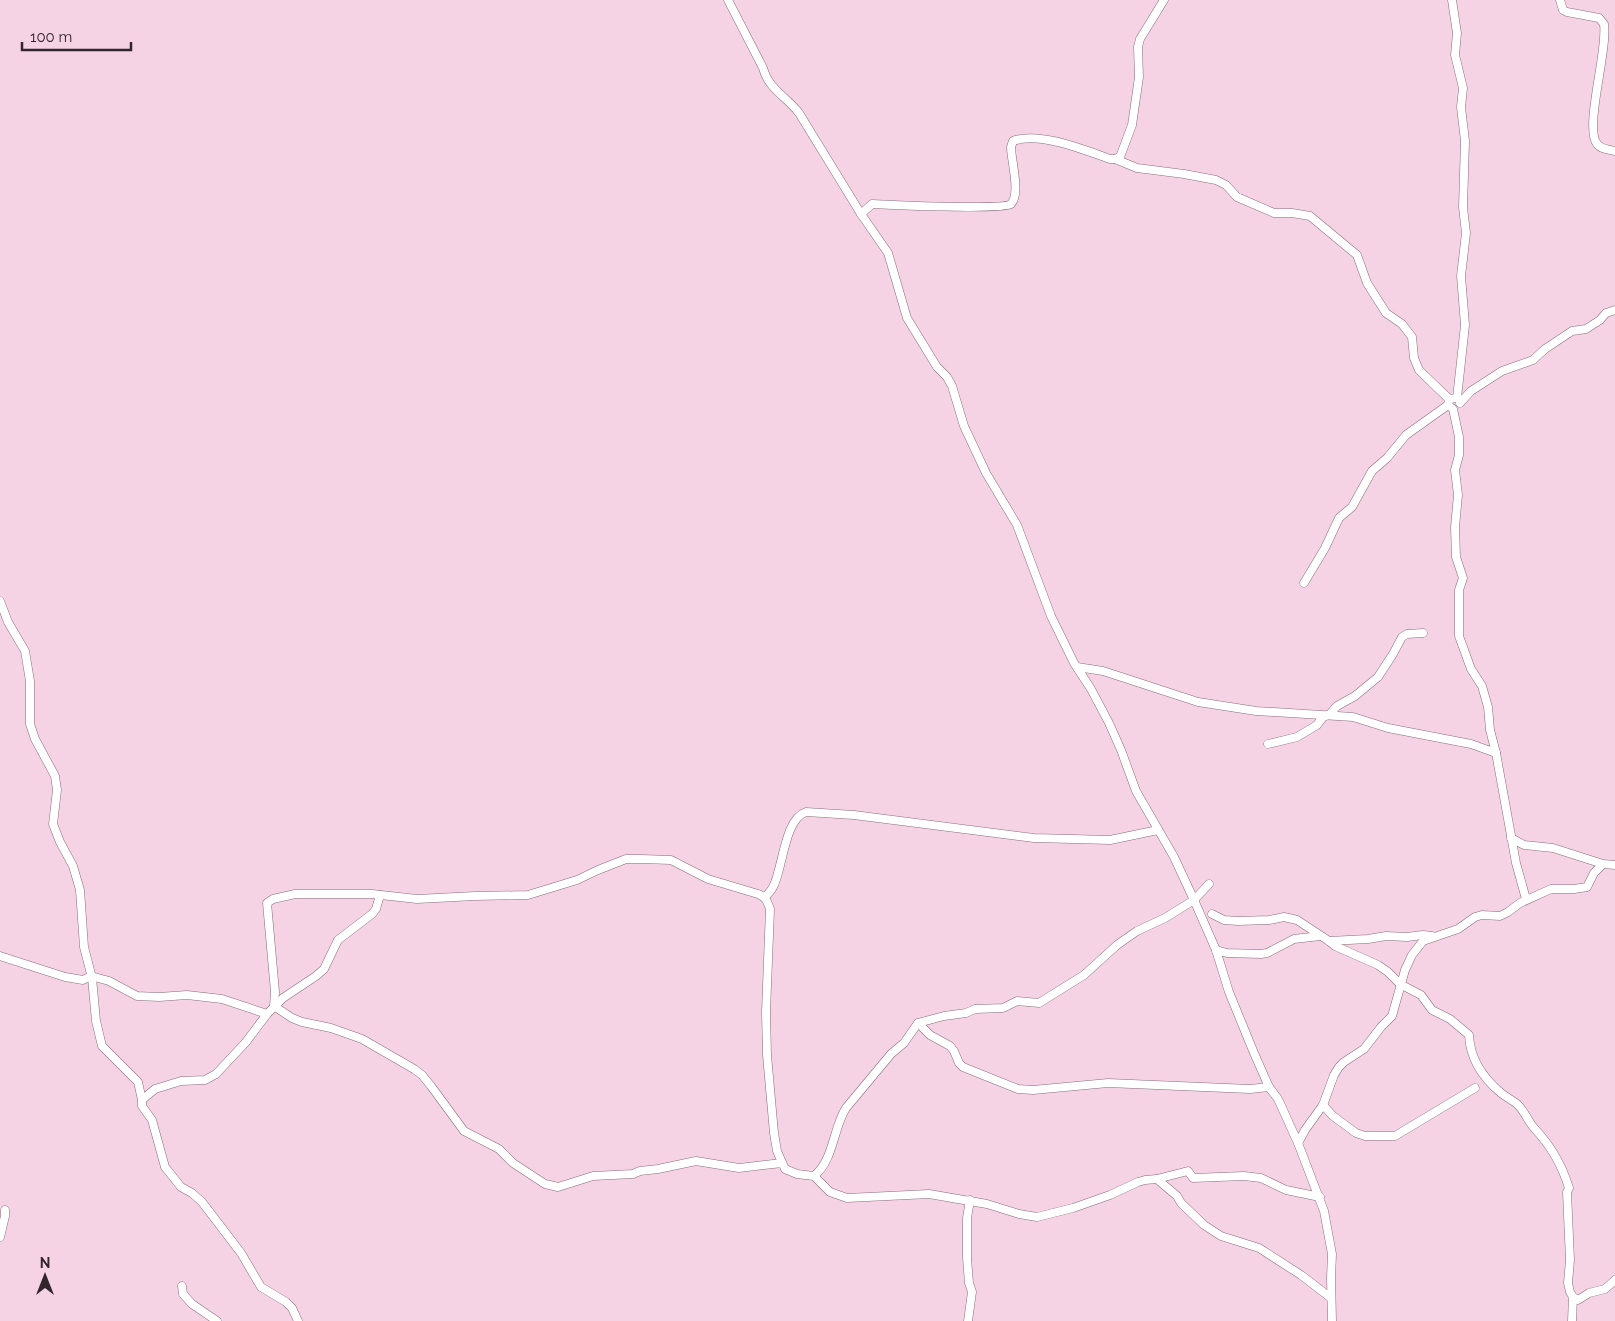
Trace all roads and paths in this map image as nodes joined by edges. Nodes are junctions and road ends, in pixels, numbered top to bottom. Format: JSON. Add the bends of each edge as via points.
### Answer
{"nodes":[{"id":1,"x":728,"y":0,"type":"edge"},
{"id":2,"x":1164,"y":0,"type":"edge"},
{"id":3,"x":1452,"y":0,"type":"edge"},
{"id":4,"x":1560,"y":0,"type":"edge"},
{"id":5,"x":1615,"y":151,"type":"edge"},
{"id":6,"x":1115,"y":159,"type":"junction"},
{"id":7,"x":861,"y":214,"type":"junction"},
{"id":8,"x":1615,"y":310,"type":"edge"},
{"id":9,"x":1454,"y":403,"type":"junction"},
{"id":10,"x":1304,"y":583,"type":"dead end"},
{"id":11,"x":0,"y":601,"type":"edge"},
{"id":12,"x":1423,"y":633,"type":"dead end"},
{"id":13,"x":1077,"y":667,"type":"junction"},
{"id":14,"x":1330,"y":714,"type":"junction"},
{"id":15,"x":1268,"y":744,"type":"dead end"},
{"id":16,"x":1496,"y":753,"type":"junction"},
{"id":17,"x":1158,"y":830,"type":"junction"},
{"id":18,"x":1511,"y":838,"type":"junction"},
{"id":19,"x":1603,"y":864,"type":"junction"},
{"id":20,"x":1615,"y":865,"type":"edge"},
{"id":21,"x":1209,"y":884,"type":"dead end"},
{"id":22,"x":380,"y":895,"type":"junction"},
{"id":23,"x":765,"y":897,"type":"junction"},
{"id":24,"x":1526,"y":899,"type":"junction"},
{"id":25,"x":1194,"y":900,"type":"junction"},
{"id":26,"x":1212,"y":914,"type":"dead end"},
{"id":27,"x":1320,"y":936,"type":"junction"},
{"id":28,"x":1434,"y":936,"type":"junction"},
{"id":29,"x":1330,"y":941,"type":"junction"},
{"id":30,"x":1216,"y":950,"type":"junction"},
{"id":31,"x":0,"y":956,"type":"edge"},
{"id":32,"x":91,"y":976,"type":"junction"},
{"id":33,"x":1400,"y":984,"type":"junction"},
{"id":34,"x":274,"y":1006,"type":"junction"},
{"id":35,"x":267,"y":1014,"type":"junction"},
{"id":36,"x":918,"y":1023,"type":"junction"},
{"id":37,"x":1269,"y":1087,"type":"junction"},
{"id":38,"x":1474,"y":1088,"type":"dead end"},
{"id":39,"x":142,"y":1100,"type":"junction"},
{"id":40,"x":1323,"y":1105,"type":"junction"},
{"id":41,"x":1298,"y":1143,"type":"junction"},
{"id":42,"x":782,"y":1163,"type":"junction"},
{"id":43,"x":814,"y":1176,"type":"junction"},
{"id":44,"x":1158,"y":1179,"type":"junction"},
{"id":45,"x":1320,"y":1197,"type":"junction"},
{"id":46,"x":970,"y":1200,"type":"junction"},
{"id":47,"x":5,"y":1210,"type":"dead end"},
{"id":48,"x":0,"y":1237,"type":"edge"},
{"id":49,"x":1615,"y":1280,"type":"edge"},
{"id":50,"x":182,"y":1286,"type":"dead end"},
{"id":51,"x":1573,"y":1297,"type":"junction"},
{"id":52,"x":1331,"y":1298,"type":"junction"},
{"id":53,"x":218,"y":1321,"type":"edge"},
{"id":54,"x":298,"y":1321,"type":"edge"},
{"id":55,"x":968,"y":1321,"type":"edge"},
{"id":56,"x":1332,"y":1321,"type":"edge"},
{"id":57,"x":1572,"y":1321,"type":"edge"}],
"edges":[{"from":1,"to":7,"type":"street","via":[[766,79],[799,112]]},
{"from":2,"to":6,"type":"street","via":[[1140,39],[1140,77],[1132,125],[1122,154]]},
{"from":3,"to":9,"type":"street","via":[[1457,33],[1455,55],[1463,88],[1466,233],[1461,276],[1465,325]]},
{"from":4,"to":5,"type":"street","via":[[1563,10],[1599,18],[1604,24],[1594,134],[1596,143]]},
{"from":6,"to":7,"type":"street","via":[[1049,140],[1018,139],[1011,147],[1016,192],[1008,205],[872,204]]},
{"from":6,"to":9,"type":"street","via":[[1137,168],[1216,180],[1226,185],[1236,197],[1274,213],[1310,216],[1357,255],[1367,283],[1386,313],[1402,324],[1412,337],[1419,370]]},
{"from":7,"to":13,"type":"street","via":[[888,253],[907,318],[952,386],[964,426],[986,473],[1017,525],[1051,616]]},
{"from":8,"to":9,"type":"street","via":[[1586,328],[1572,331],[1533,360],[1502,371]]},
{"from":9,"to":10,"type":"street","via":[[1406,435],[1372,470],[1352,507],[1339,518]]},
{"from":9,"to":16,"type":"street","via":[[1459,437],[1455,470],[1458,495],[1456,557],[1462,578],[1459,636],[1470,669],[1482,686]]},
{"from":11,"to":32,"type":"street","via":[[25,651],[30,681],[30,724],[55,776],[57,790],[52,824],[77,877],[84,948]]},
{"from":12,"to":14,"type":"street","via":[[1402,636],[1378,677]]},
{"from":13,"to":14,"type":"street","via":[[1103,671],[1198,702],[1256,711]]},
{"from":13,"to":17,"type":"street","via":[[1112,729],[1132,784]]},
{"from":14,"to":15,"type":"street","via":[[1297,737]]},
{"from":14,"to":16,"type":"street","via":[[1471,744]]},
{"from":16,"to":18,"type":"street"},
{"from":17,"to":23,"type":"street","via":[[1110,840],[1034,838],[806,812],[796,819],[773,887]]},
{"from":17,"to":25,"type":"street"},
{"from":18,"to":19,"type":"street","via":[[1524,845],[1553,848]]},
{"from":18,"to":24,"type":"street"},
{"from":19,"to":20,"type":"street"},
{"from":19,"to":24,"type":"street","via":[[1587,887],[1551,889]]},
{"from":21,"to":25,"type":"street"},
{"from":22,"to":23,"type":"street","via":[[417,898],[528,895],[626,860],[648,859],[671,860],[708,879]]},
{"from":22,"to":34,"type":"street","via":[[372,914],[338,940],[324,969]]},
{"from":22,"to":34,"type":"street","via":[[295,894],[269,901]]},
{"from":23,"to":42,"type":"street","via":[[770,909],[766,1012],[768,1055],[774,1133]]},
{"from":24,"to":28,"type":"street","via":[[1500,916],[1475,917],[1458,929]]},
{"from":25,"to":30,"type":"street"},
{"from":25,"to":36,"type":"street","via":[[1137,931],[1084,975],[1039,1002],[1013,1002],[1002,1008],[975,1009]]},
{"from":26,"to":27,"type":"street","via":[[1224,920],[1238,921],[1284,917],[1297,920]]},
{"from":27,"to":29,"type":"street"},
{"from":27,"to":30,"type":"street","via":[[1294,939],[1261,954]]},
{"from":28,"to":29,"type":"street"},
{"from":28,"to":33,"type":"street","via":[[1417,947]]},
{"from":29,"to":33,"type":"street","via":[[1378,965]]},
{"from":30,"to":37,"type":"street","via":[[1229,992]]},
{"from":31,"to":32,"type":"street","via":[[74,980]]},
{"from":32,"to":35,"type":"street","via":[[109,981],[137,996],[187,995],[222,999]]},
{"from":32,"to":39,"type":"street","via":[[102,1046],[138,1082]]},
{"from":33,"to":40,"type":"street","via":[[1392,1016],[1360,1054],[1339,1067]]},
{"from":33,"to":51,"type":"street","via":[[1421,995],[1432,1010],[1450,1019],[1469,1035],[1473,1057],[1483,1074],[1500,1092],[1518,1104],[1552,1149],[1569,1188],[1568,1283]]},
{"from":34,"to":35,"type":"street"},
{"from":34,"to":42,"type":"street","via":[[302,1022],[362,1039],[414,1069],[464,1130],[499,1149],[513,1163],[546,1184],[562,1187],[593,1176],[633,1174],[696,1161],[739,1168]]},
{"from":35,"to":39,"type":"street","via":[[216,1074],[205,1080],[181,1081],[155,1089]]},
{"from":36,"to":37,"type":"street","via":[[930,1035],[950,1046],[963,1067],[1018,1089],[1108,1083]]},
{"from":36,"to":43,"type":"street","via":[[846,1108],[824,1165]]},
{"from":37,"to":41,"type":"street"},
{"from":38,"to":40,"type":"street","via":[[1395,1136],[1356,1133]]},
{"from":39,"to":54,"type":"street","via":[[142,1106],[152,1120],[165,1167],[181,1187],[202,1202],[241,1253],[261,1287],[286,1302]]},
{"from":40,"to":41,"type":"street"},
{"from":41,"to":45,"type":"street"},
{"from":42,"to":43,"type":"street","via":[[789,1172]]},
{"from":43,"to":46,"type":"street","via":[[830,1192],[847,1198],[929,1194]]},
{"from":44,"to":45,"type":"street","via":[[1188,1171],[1193,1178],[1244,1176],[1261,1178],[1286,1190]]},
{"from":44,"to":46,"type":"street","via":[[1138,1182],[1074,1208],[1036,1217]]},
{"from":44,"to":52,"type":"street","via":[[1204,1225],[1221,1236],[1259,1248]]},
{"from":45,"to":52,"type":"street","via":[[1330,1235]]},
{"from":46,"to":55,"type":"street","via":[[968,1258],[972,1292]]},
{"from":47,"to":48,"type":"street"},
{"from":49,"to":51,"type":"street","via":[[1605,1289],[1589,1292],[1578,1300]]},
{"from":50,"to":53,"type":"street","via":[[183,1294],[192,1304]]},
{"from":51,"to":57,"type":"street"},
{"from":52,"to":56,"type":"street"}]}
